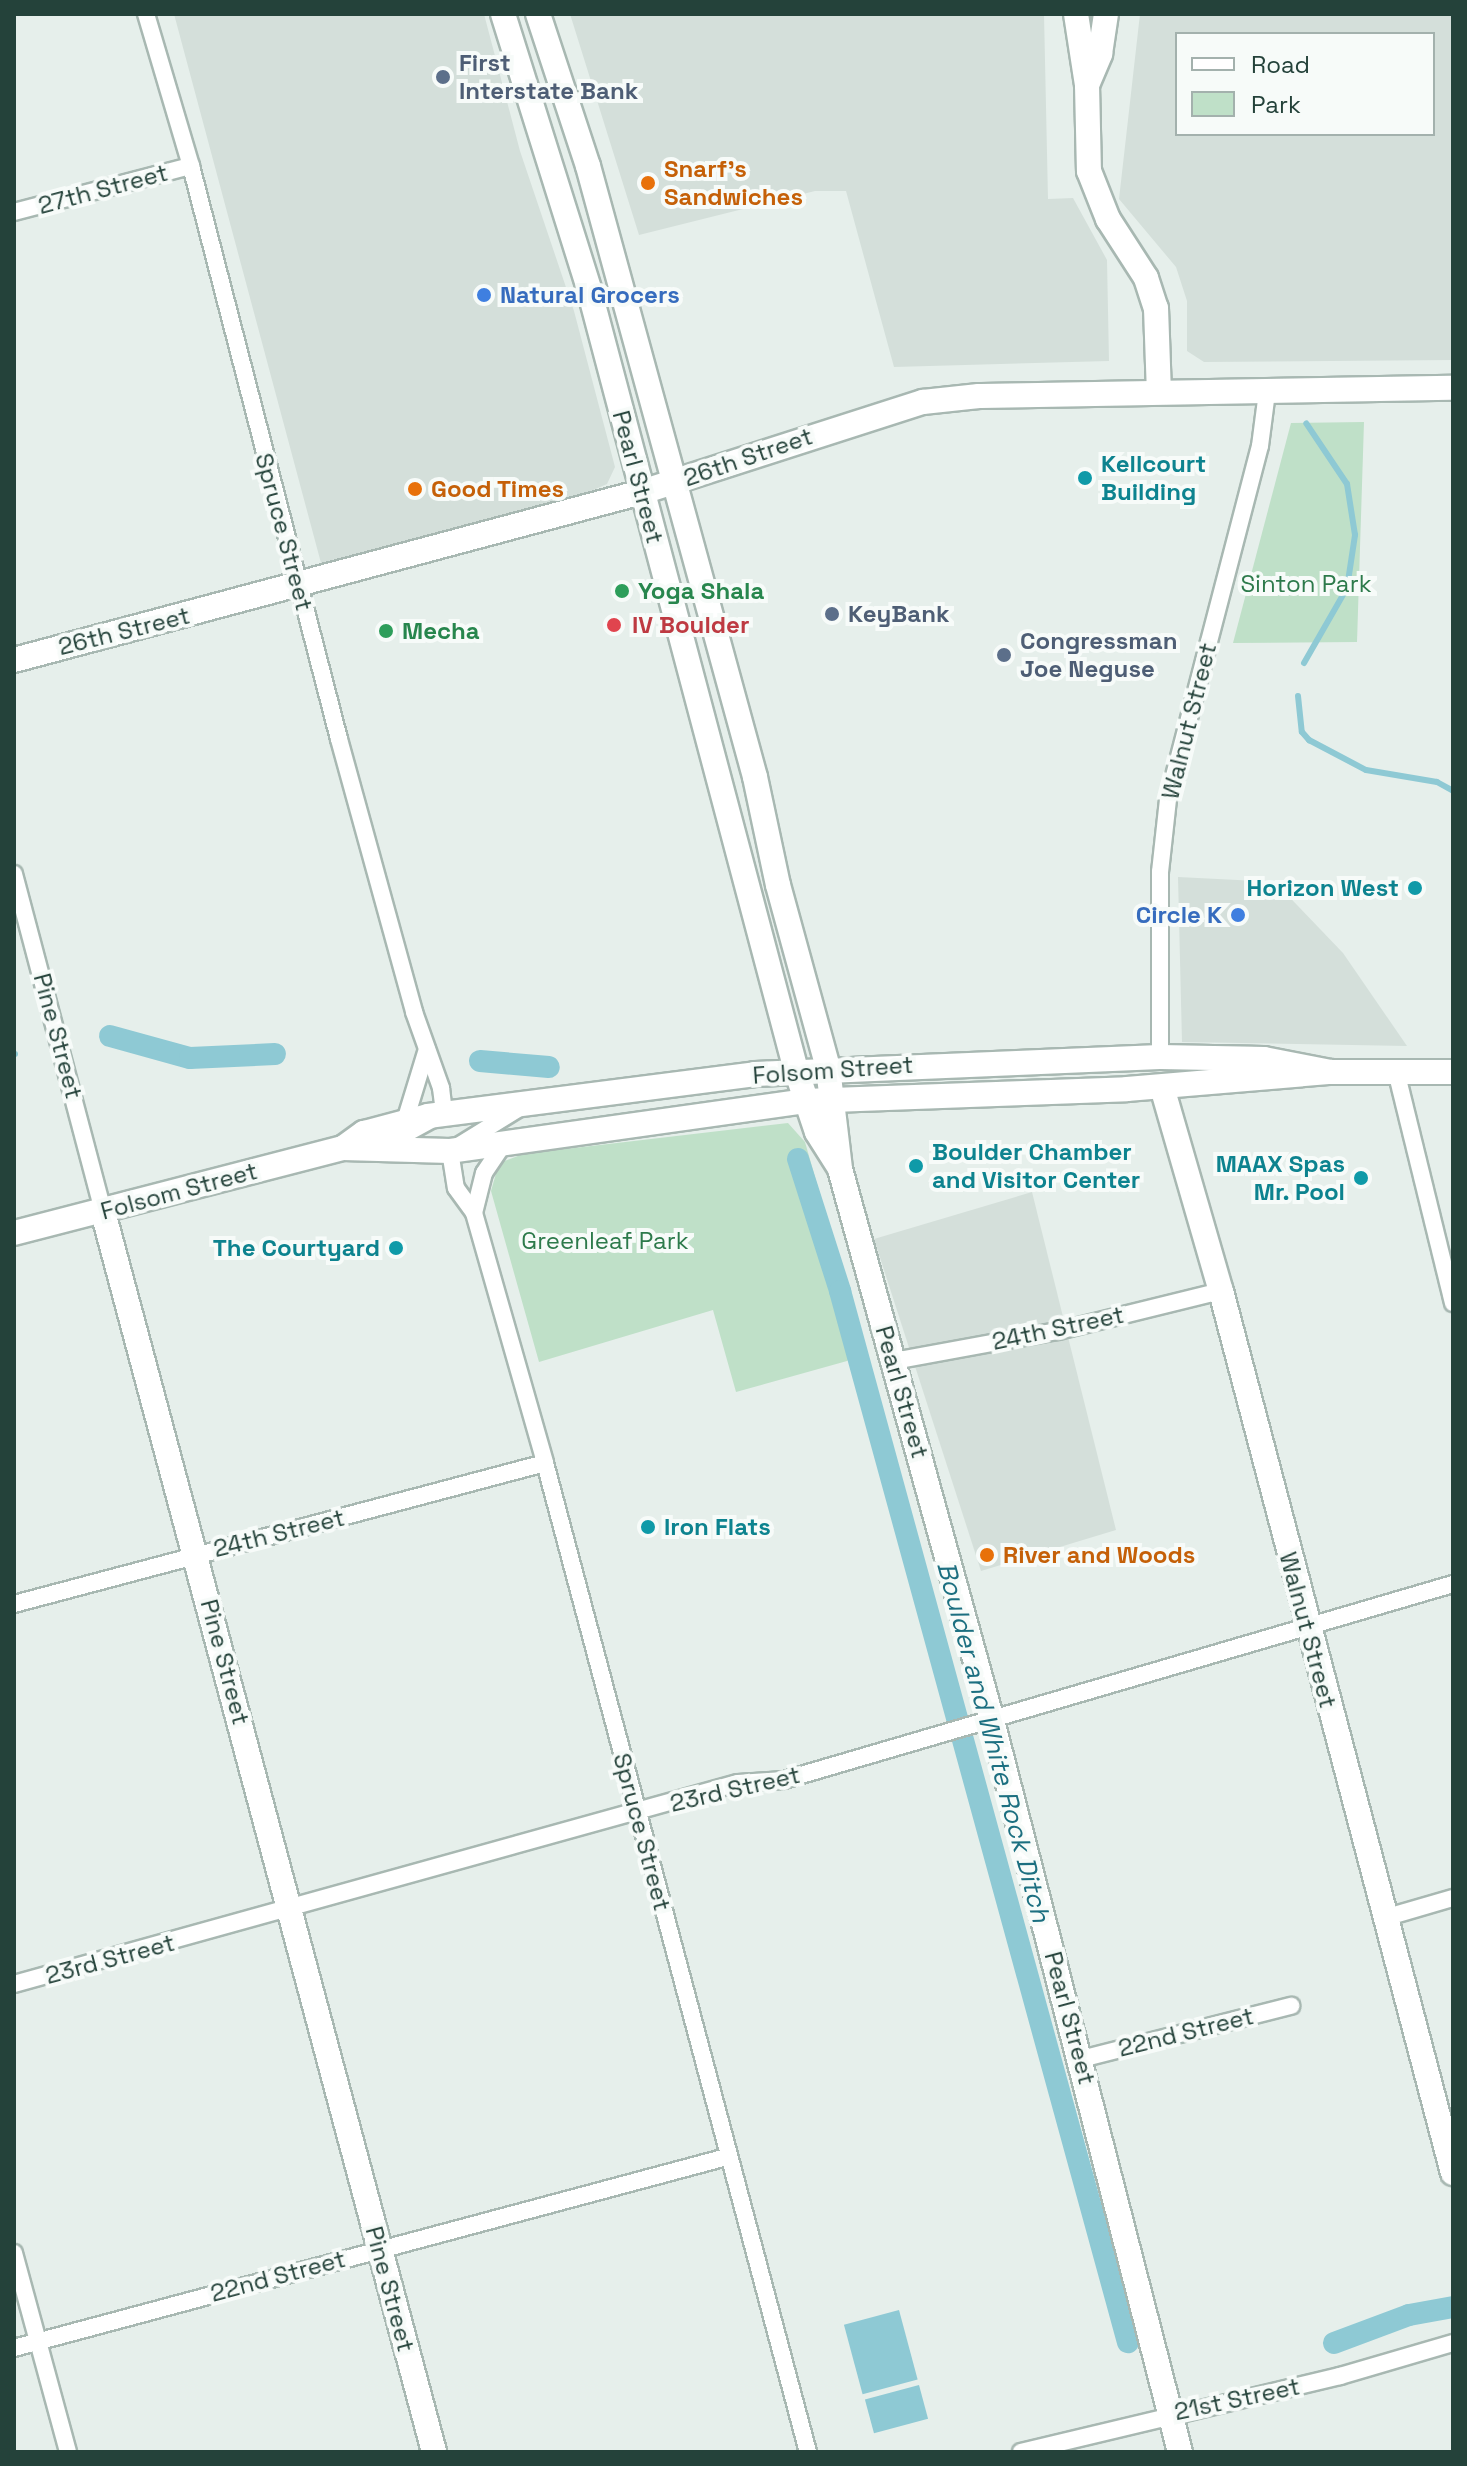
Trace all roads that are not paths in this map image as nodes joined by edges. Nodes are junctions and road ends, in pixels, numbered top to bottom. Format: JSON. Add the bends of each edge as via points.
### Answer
{"nodes":[{"id":1,"x":146,"y":14,"type":"edge"},
{"id":2,"x":503,"y":14,"type":"edge"},
{"id":3,"x":538,"y":14,"type":"edge"},
{"id":4,"x":1076,"y":14,"type":"edge"},
{"id":5,"x":1106,"y":14,"type":"edge"},
{"id":6,"x":1087,"y":85,"type":"junction"},
{"id":7,"x":191,"y":166,"type":"junction"},
{"id":8,"x":551,"y":176,"type":"junction"},
{"id":9,"x":14,"y":212,"type":"edge"},
{"id":10,"x":638,"y":342,"type":"junction"},
{"id":11,"x":1453,"y":388,"type":"edge"},
{"id":12,"x":1159,"y":392,"type":"junction"},
{"id":13,"x":1267,"y":392,"type":"junction"},
{"id":14,"x":677,"y":481,"type":"junction"},
{"id":15,"x":642,"y":492,"type":"junction"},
{"id":16,"x":299,"y":587,"type":"junction"},
{"id":17,"x":14,"y":660,"type":"edge"},
{"id":18,"x":703,"y":719,"type":"junction"},
{"id":19,"x":769,"y":844,"type":"junction"},
{"id":20,"x":14,"y":874,"type":"edge"},
{"id":21,"x":427,"y":1049,"type":"junction"},
{"id":22,"x":1160,"y":1057,"type":"junction"},
{"id":23,"x":828,"y":1068,"type":"junction"},
{"id":24,"x":796,"y":1070,"type":"junction"},
{"id":25,"x":1396,"y":1071,"type":"junction"},
{"id":26,"x":1331,"y":1072,"type":"junction"},
{"id":27,"x":1453,"y":1072,"type":"edge"},
{"id":28,"x":1162,"y":1087,"type":"junction"},
{"id":29,"x":834,"y":1099,"type":"junction"},
{"id":30,"x":805,"y":1101,"type":"junction"},
{"id":31,"x":526,"y":1104,"type":"junction"},
{"id":32,"x":444,"y":1113,"type":"junction"},
{"id":33,"x":405,"y":1121,"type":"junction"},
{"id":34,"x":505,"y":1142,"type":"junction"},
{"id":35,"x":343,"y":1148,"type":"junction"},
{"id":36,"x":372,"y":1152,"type":"junction"},
{"id":37,"x":451,"y":1161,"type":"junction"},
{"id":38,"x":840,"y":1169,"type":"junction"},
{"id":39,"x":103,"y":1212,"type":"junction"},
{"id":40,"x":474,"y":1213,"type":"junction"},
{"id":41,"x":14,"y":1233,"type":"edge"},
{"id":42,"x":1221,"y":1291,"type":"junction"},
{"id":43,"x":1453,"y":1303,"type":"edge"},
{"id":44,"x":894,"y":1361,"type":"junction"},
{"id":45,"x":545,"y":1463,"type":"junction"},
{"id":46,"x":196,"y":1555,"type":"junction"},
{"id":47,"x":1453,"y":1584,"type":"edge"},
{"id":48,"x":14,"y":1604,"type":"edge"},
{"id":49,"x":1307,"y":1627,"type":"junction"},
{"id":50,"x":991,"y":1717,"type":"junction"},
{"id":51,"x":637,"y":1813,"type":"junction"},
{"id":52,"x":1453,"y":1898,"type":"edge"},
{"id":53,"x":292,"y":1909,"type":"junction"},
{"id":54,"x":1384,"y":1918,"type":"junction"},
{"id":55,"x":14,"y":1984,"type":"edge"},
{"id":56,"x":1291,"y":2006,"type":"dead end"},
{"id":57,"x":1081,"y":2059,"type":"junction"},
{"id":58,"x":1446,"y":2120,"type":"edge"},
{"id":59,"x":727,"y":2157,"type":"junction"},
{"id":60,"x":1453,"y":2173,"type":"edge"},
{"id":61,"x":379,"y":2249,"type":"junction"},
{"id":62,"x":14,"y":2253,"type":"edge"},
{"id":63,"x":38,"y":2342,"type":"junction"},
{"id":64,"x":1453,"y":2343,"type":"edge"},
{"id":65,"x":14,"y":2348,"type":"edge"},
{"id":66,"x":1169,"y":2413,"type":"junction"},
{"id":67,"x":68,"y":2452,"type":"edge"},
{"id":68,"x":434,"y":2452,"type":"edge"},
{"id":69,"x":808,"y":2452,"type":"edge"},
{"id":70,"x":1021,"y":2452,"type":"edge"},
{"id":71,"x":1180,"y":2452,"type":"edge"}],
"edges":[{"from":1,"to":7,"type":"street","name":"Spruce Street"},
{"from":2,"to":8,"type":"street","name":"Pearl Street"},
{"from":3,"to":10,"type":"street","name":"Pearl Street"},
{"from":4,"to":6,"type":"street"},
{"from":5,"to":6,"type":"street","via":[[1100,54]]},
{"from":6,"to":12,"type":"street","via":[[1089,171],[1108,219],[1146,278],[1156,308]]},
{"from":7,"to":9,"type":"street","name":"27th Street"},
{"from":7,"to":16,"type":"street","name":"Spruce Street"},
{"from":8,"to":10,"type":"street","via":[[565,178],[605,282]]},
{"from":8,"to":15,"type":"street","name":"Pearl Street","via":[[589,289]]},
{"from":10,"to":14,"type":"street","name":"Pearl Street"},
{"from":11,"to":13,"type":"street","name":"26th Street"},
{"from":12,"to":13,"type":"street","name":"26th Street"},
{"from":12,"to":14,"type":"street","name":"26th Street","via":[[923,402]]},
{"from":13,"to":22,"type":"street","name":"Walnut Street","via":[[1260,446],[1168,799],[1160,884]]},
{"from":14,"to":15,"type":"street","name":"26th Street"},
{"from":14,"to":19,"type":"street","name":"Pearl Street"},
{"from":15,"to":16,"type":"street","name":"26th Street"},
{"from":15,"to":18,"type":"street","name":"Pearl Street"},
{"from":16,"to":17,"type":"street","name":"26th Street"},
{"from":16,"to":21,"type":"street","name":"Spruce Street"},
{"from":18,"to":19,"type":"street","via":[[720,750],[741,823],[760,844]]},
{"from":18,"to":24,"type":"street","name":"Pearl Street"},
{"from":19,"to":23,"type":"street","name":"Pearl Street"},
{"from":20,"to":39,"type":"street","name":"Pine Street"},
{"from":21,"to":32,"type":"street","name":"Spruce Street"},
{"from":21,"to":33,"type":"street"},
{"from":22,"to":23,"type":"street","name":"Folsom Street"},
{"from":22,"to":26,"type":"street","name":"Folsom Street","via":[[1264,1059]]},
{"from":23,"to":24,"type":"street","name":"Folsom Street"},
{"from":23,"to":29,"type":"street","name":"Pearl Street"},
{"from":24,"to":30,"type":"street","name":"Pearl Street"},
{"from":24,"to":31,"type":"street","name":"Folsom Street"},
{"from":25,"to":26,"type":"street","name":"Folsom Street"},
{"from":25,"to":27,"type":"street","name":"Folsom Street"},
{"from":25,"to":43,"type":"street"},
{"from":26,"to":28,"type":"street","name":"Folsom Street"},
{"from":28,"to":29,"type":"street","name":"Folsom Street"},
{"from":28,"to":42,"type":"street","name":"Walnut Street"},
{"from":29,"to":30,"type":"street","name":"Folsom Street"},
{"from":29,"to":38,"type":"street","name":"Pearl Street"},
{"from":30,"to":34,"type":"street","name":"Folsom Street"},
{"from":30,"to":38,"type":"street","name":"Pearl Street"},
{"from":31,"to":32,"type":"street","name":"Folsom Street"},
{"from":31,"to":37,"type":"street"},
{"from":32,"to":33,"type":"street","name":"Folsom Street"},
{"from":32,"to":36,"type":"street"},
{"from":33,"to":35,"type":"street","name":"Folsom Street","via":[[364,1133]]},
{"from":34,"to":37,"type":"street","name":"Folsom Street"},
{"from":34,"to":40,"type":"street","name":"Spruce Street","via":[[484,1173]]},
{"from":35,"to":36,"type":"street","name":"Folsom Street"},
{"from":35,"to":39,"type":"street","name":"Folsom Street"},
{"from":36,"to":37,"type":"street","name":"Folsom Street"},
{"from":37,"to":40,"type":"street","name":"Spruce Street","via":[[456,1188]]},
{"from":38,"to":44,"type":"street","name":"Pearl Street"},
{"from":39,"to":41,"type":"street","name":"Folsom Street"},
{"from":39,"to":46,"type":"street","name":"Pine Street"},
{"from":40,"to":45,"type":"street","name":"Spruce Street"},
{"from":42,"to":44,"type":"street","name":"24th Street","via":[[1058,1331]]},
{"from":42,"to":49,"type":"street","name":"Walnut Street"},
{"from":44,"to":50,"type":"street","name":"Pearl Street"},
{"from":45,"to":46,"type":"street","name":"24th Street"},
{"from":45,"to":51,"type":"street","name":"Spruce Street"},
{"from":46,"to":48,"type":"street","name":"24th Street"},
{"from":46,"to":53,"type":"street","name":"Pine Street"},
{"from":47,"to":49,"type":"street","name":"23rd Street"},
{"from":49,"to":50,"type":"street","name":"23rd Street"},
{"from":49,"to":54,"type":"street","name":"Walnut Street"},
{"from":50,"to":51,"type":"street","name":"23rd Street","via":[[784,1780],[738,1783]]},
{"from":50,"to":57,"type":"street","name":"Pearl Street"},
{"from":51,"to":53,"type":"street","name":"23rd Street"},
{"from":51,"to":59,"type":"street","name":"Spruce Street"},
{"from":52,"to":54,"type":"street"},
{"from":53,"to":55,"type":"street","name":"23rd Street"},
{"from":53,"to":61,"type":"street","name":"Pine Street"},
{"from":54,"to":58,"type":"street","name":"Walnut Street"},
{"from":56,"to":57,"type":"street","name":"22nd Street"},
{"from":57,"to":66,"type":"street","name":"Pearl Street"},
{"from":58,"to":60,"type":"street","name":"Walnut Street"},
{"from":59,"to":61,"type":"street","name":"22nd Street"},
{"from":59,"to":69,"type":"street","name":"Spruce Street"},
{"from":61,"to":63,"type":"street","name":"22nd Street"},
{"from":61,"to":68,"type":"street","name":"Pine Street"},
{"from":62,"to":63,"type":"street"},
{"from":63,"to":65,"type":"street","name":"22nd Street"},
{"from":63,"to":67,"type":"street"},
{"from":64,"to":66,"type":"street","name":"21st Street","via":[[1340,2376]]},
{"from":66,"to":70,"type":"street","name":"21st Street"},
{"from":66,"to":71,"type":"street","name":"Pearl Street"}]}
